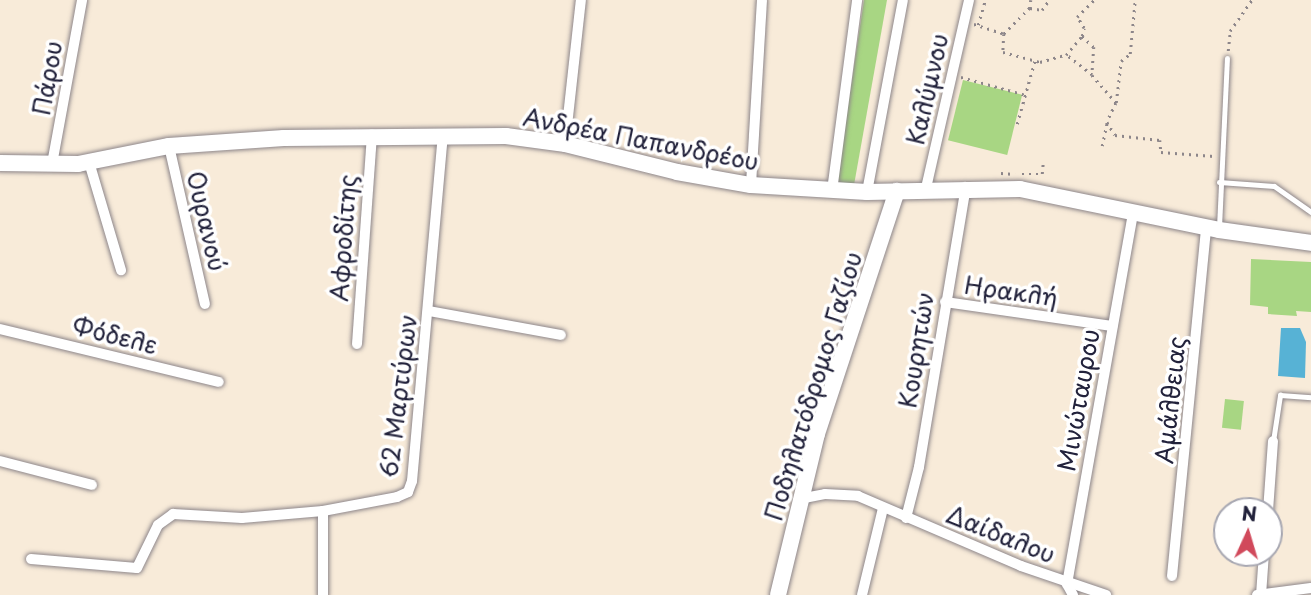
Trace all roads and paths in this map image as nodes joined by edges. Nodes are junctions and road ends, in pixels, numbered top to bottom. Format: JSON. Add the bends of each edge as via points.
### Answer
{"nodes":[{"id":1,"x":82,"y":0,"type":"edge"},
{"id":2,"x":581,"y":0,"type":"edge"},
{"id":3,"x":762,"y":0,"type":"edge"},
{"id":4,"x":857,"y":0,"type":"edge"},
{"id":5,"x":903,"y":0,"type":"edge"},
{"id":6,"x":969,"y":0,"type":"edge"},
{"id":7,"x":985,"y":0,"type":"edge"},
{"id":8,"x":1031,"y":0,"type":"edge"},
{"id":9,"x":1049,"y":0,"type":"edge"},
{"id":10,"x":1094,"y":0,"type":"edge"},
{"id":11,"x":1135,"y":0,"type":"edge"},
{"id":12,"x":1252,"y":0,"type":"edge"},
{"id":13,"x":1030,"y":8,"type":"junction"},
{"id":14,"x":1004,"y":34,"type":"junction"},
{"id":15,"x":1082,"y":36,"type":"junction"},
{"id":16,"x":1066,"y":55,"type":"junction"},
{"id":17,"x":1227,"y":58,"type":"joint"},
{"id":18,"x":1035,"y":60,"type":"junction"},
{"id":19,"x":1091,"y":75,"type":"junction"},
{"id":20,"x":960,"y":76,"type":"dead end"},
{"id":21,"x":1026,"y":94,"type":"junction"},
{"id":22,"x":1116,"y":103,"type":"junction"},
{"id":23,"x":1107,"y":122,"type":"junction"},
{"id":24,"x":1017,"y":124,"type":"dead end"},
{"id":25,"x":443,"y":134,"type":"junction"},
{"id":26,"x":372,"y":135,"type":"junction"},
{"id":27,"x":565,"y":144,"type":"junction"},
{"id":28,"x":169,"y":146,"type":"junction"},
{"id":29,"x":1102,"y":146,"type":"dead end"},
{"id":30,"x":1220,"y":157,"type":"junction"},
{"id":31,"x":89,"y":162,"type":"junction"},
{"id":32,"x":0,"y":163,"type":"edge"},
{"id":33,"x":1042,"y":163,"type":"dead end"},
{"id":34,"x":52,"y":164,"type":"junction"},
{"id":35,"x":1001,"y":173,"type":"dead end"},
{"id":36,"x":1219,"y":182,"type":"junction"},
{"id":37,"x":751,"y":185,"type":"junction"},
{"id":38,"x":966,"y":187,"type":"junction"},
{"id":39,"x":926,"y":188,"type":"junction"},
{"id":40,"x":832,"y":191,"type":"junction"},
{"id":41,"x":897,"y":191,"type":"junction"},
{"id":42,"x":867,"y":192,"type":"junction"},
{"id":43,"x":1133,"y":212,"type":"junction"},
{"id":44,"x":1311,"y":212,"type":"edge"},
{"id":45,"x":1213,"y":229,"type":"junction"},
{"id":46,"x":1311,"y":243,"type":"edge"},
{"id":47,"x":121,"y":270,"type":"dead end"},
{"id":48,"x":945,"y":302,"type":"junction"},
{"id":49,"x":205,"y":304,"type":"dead end"},
{"id":50,"x":429,"y":311,"type":"junction"},
{"id":51,"x":1112,"y":326,"type":"junction"},
{"id":52,"x":0,"y":330,"type":"edge"},
{"id":53,"x":561,"y":335,"type":"dead end"},
{"id":54,"x":356,"y":344,"type":"dead end"},
{"id":55,"x":219,"y":382,"type":"dead end"},
{"id":56,"x":1311,"y":397,"type":"edge"},
{"id":57,"x":1273,"y":441,"type":"joint"},
{"id":58,"x":0,"y":461,"type":"edge"},
{"id":59,"x":92,"y":485,"type":"dead end"},
{"id":60,"x":1269,"y":497,"type":"edge"},
{"id":61,"x":799,"y":499,"type":"junction"},
{"id":62,"x":883,"y":508,"type":"junction"},
{"id":63,"x":323,"y":511,"type":"junction"},
{"id":64,"x":906,"y":518,"type":"junction"},
{"id":65,"x":31,"y":559,"type":"dead end"},
{"id":66,"x":1262,"y":567,"type":"edge"},
{"id":67,"x":1172,"y":576,"type":"dead end"},
{"id":68,"x":1067,"y":584,"type":"junction"},
{"id":69,"x":1311,"y":588,"type":"edge"},
{"id":70,"x":323,"y":595,"type":"edge"},
{"id":71,"x":778,"y":595,"type":"edge"},
{"id":72,"x":862,"y":595,"type":"edge"},
{"id":73,"x":1073,"y":595,"type":"edge"},
{"id":74,"x":1106,"y":595,"type":"edge"},
{"id":75,"x":1259,"y":595,"type":"edge"}],
"edges":[{"from":1,"to":34,"type":"street","name":"Πάρου"},
{"from":2,"to":27,"type":"street"},
{"from":3,"to":37,"type":"street"},
{"from":4,"to":40,"type":"street"},
{"from":5,"to":42,"type":"street"},
{"from":6,"to":39,"type":"street","name":"Καλύμνου"},
{"from":7,"to":14,"type":"path","via":[[975,25]]},
{"from":8,"to":13,"type":"path"},
{"from":9,"to":13,"type":"path","via":[[1042,10]]},
{"from":10,"to":15,"type":"path","via":[[1077,18],[1084,28]]},
{"from":11,"to":22,"type":"path","via":[[1130,54],[1121,61]]},
{"from":12,"to":17,"type":"path","via":[[1230,32]]},
{"from":13,"to":14,"type":"path"},
{"from":14,"to":18,"type":"path","via":[[1003,52]]},
{"from":15,"to":16,"type":"path"},
{"from":15,"to":19,"type":"path","via":[[1094,47]]},
{"from":16,"to":18,"type":"path"},
{"from":16,"to":19,"type":"path"},
{"from":17,"to":30,"type":"lane"},
{"from":18,"to":21,"type":"path"},
{"from":19,"to":22,"type":"path"},
{"from":20,"to":21,"type":"path"},
{"from":21,"to":24,"type":"path"},
{"from":22,"to":23,"type":"path"},
{"from":23,"to":29,"type":"path"},
{"from":23,"to":30,"type":"path","via":[[1115,135],[1160,140],[1161,152]]},
{"from":25,"to":26,"type":"main road","name":"Ανδρέα Παπανδρέου"},
{"from":25,"to":27,"type":"main road","name":"Ανδρέα Παπανδρέου"},
{"from":25,"to":50,"type":"street","name":"62 Μαρτύρων"},
{"from":26,"to":28,"type":"main road","name":"Ανδρέα Παπανδρέου"},
{"from":26,"to":54,"type":"street","name":"Αφροδίτης"},
{"from":27,"to":37,"type":"main road","name":"Ανδρέα Παπανδρέου","via":[[669,171]]},
{"from":28,"to":31,"type":"main road","name":"Ανδρέα Παπανδρέου"},
{"from":28,"to":49,"type":"street","name":"Ουρανού"},
{"from":30,"to":36,"type":"lane"},
{"from":31,"to":34,"type":"main road","name":"Ανδρέα Παπανδρέου"},
{"from":31,"to":47,"type":"street"},
{"from":32,"to":34,"type":"main road","name":"Ανδρέα Παπανδρέου"},
{"from":33,"to":35,"type":"path","via":[[1042,174]]},
{"from":36,"to":44,"type":"lane","via":[[1274,186]]},
{"from":36,"to":45,"type":"lane"},
{"from":37,"to":40,"type":"main road","name":"Ανδρέα Παπανδρέου"},
{"from":38,"to":39,"type":"main road","name":"Ανδρέα Παπανδρέου"},
{"from":38,"to":43,"type":"main road","name":"Ανδρέα Παπανδρέου","via":[[1065,195]]},
{"from":38,"to":48,"type":"street","name":"Κουρητών"},
{"from":39,"to":41,"type":"main road","name":"Ανδρέα Παπανδρέου"},
{"from":40,"to":42,"type":"main road","name":"Ανδρέα Παπανδρέου"},
{"from":41,"to":42,"type":"main road","name":"Ανδρέα Παπανδρέου"},
{"from":41,"to":61,"type":"main road","name":"Ποδηλατόδρομος Γαζίου"},
{"from":43,"to":45,"type":"main road","name":"Ανδρέα Παπανδρέου"},
{"from":43,"to":51,"type":"street","name":"Μινώταυρου"},
{"from":45,"to":46,"type":"main road","name":"Ανδρέα Παπανδρέου"},
{"from":45,"to":67,"type":"street","name":"Αμάλθειας"},
{"from":48,"to":51,"type":"street","name":"Ηρακλή"},
{"from":48,"to":64,"type":"street","name":"Κουρητών","via":[[919,467]]},
{"from":50,"to":53,"type":"street"},
{"from":50,"to":63,"type":"street","name":"62 Μαρτύρων","via":[[408,492]]},
{"from":51,"to":68,"type":"street","name":"Μινώταυρου"},
{"from":52,"to":55,"type":"street","name":"Φόδελε"},
{"from":56,"to":57,"type":"lane","via":[[1280,396]]},
{"from":57,"to":60,"type":"street"},
{"from":58,"to":59,"type":"street"},
{"from":61,"to":62,"type":"street","name":"Δαίδαλου","via":[[849,495]]},
{"from":61,"to":71,"type":"main road","name":"Ποδηλατόδρομος Γαζίου"},
{"from":62,"to":64,"type":"street","name":"Δαίδαλου"},
{"from":62,"to":72,"type":"street"},
{"from":63,"to":65,"type":"street","via":[[243,517],[173,514],[154,530],[137,568]]},
{"from":63,"to":70,"type":"street"},
{"from":64,"to":68,"type":"street","name":"Δαίδαλου"},
{"from":66,"to":75,"type":"street"},
{"from":68,"to":73,"type":"street"},
{"from":68,"to":74,"type":"street","name":"Δαίδαλου"},
{"from":69,"to":75,"type":"street"}]}
